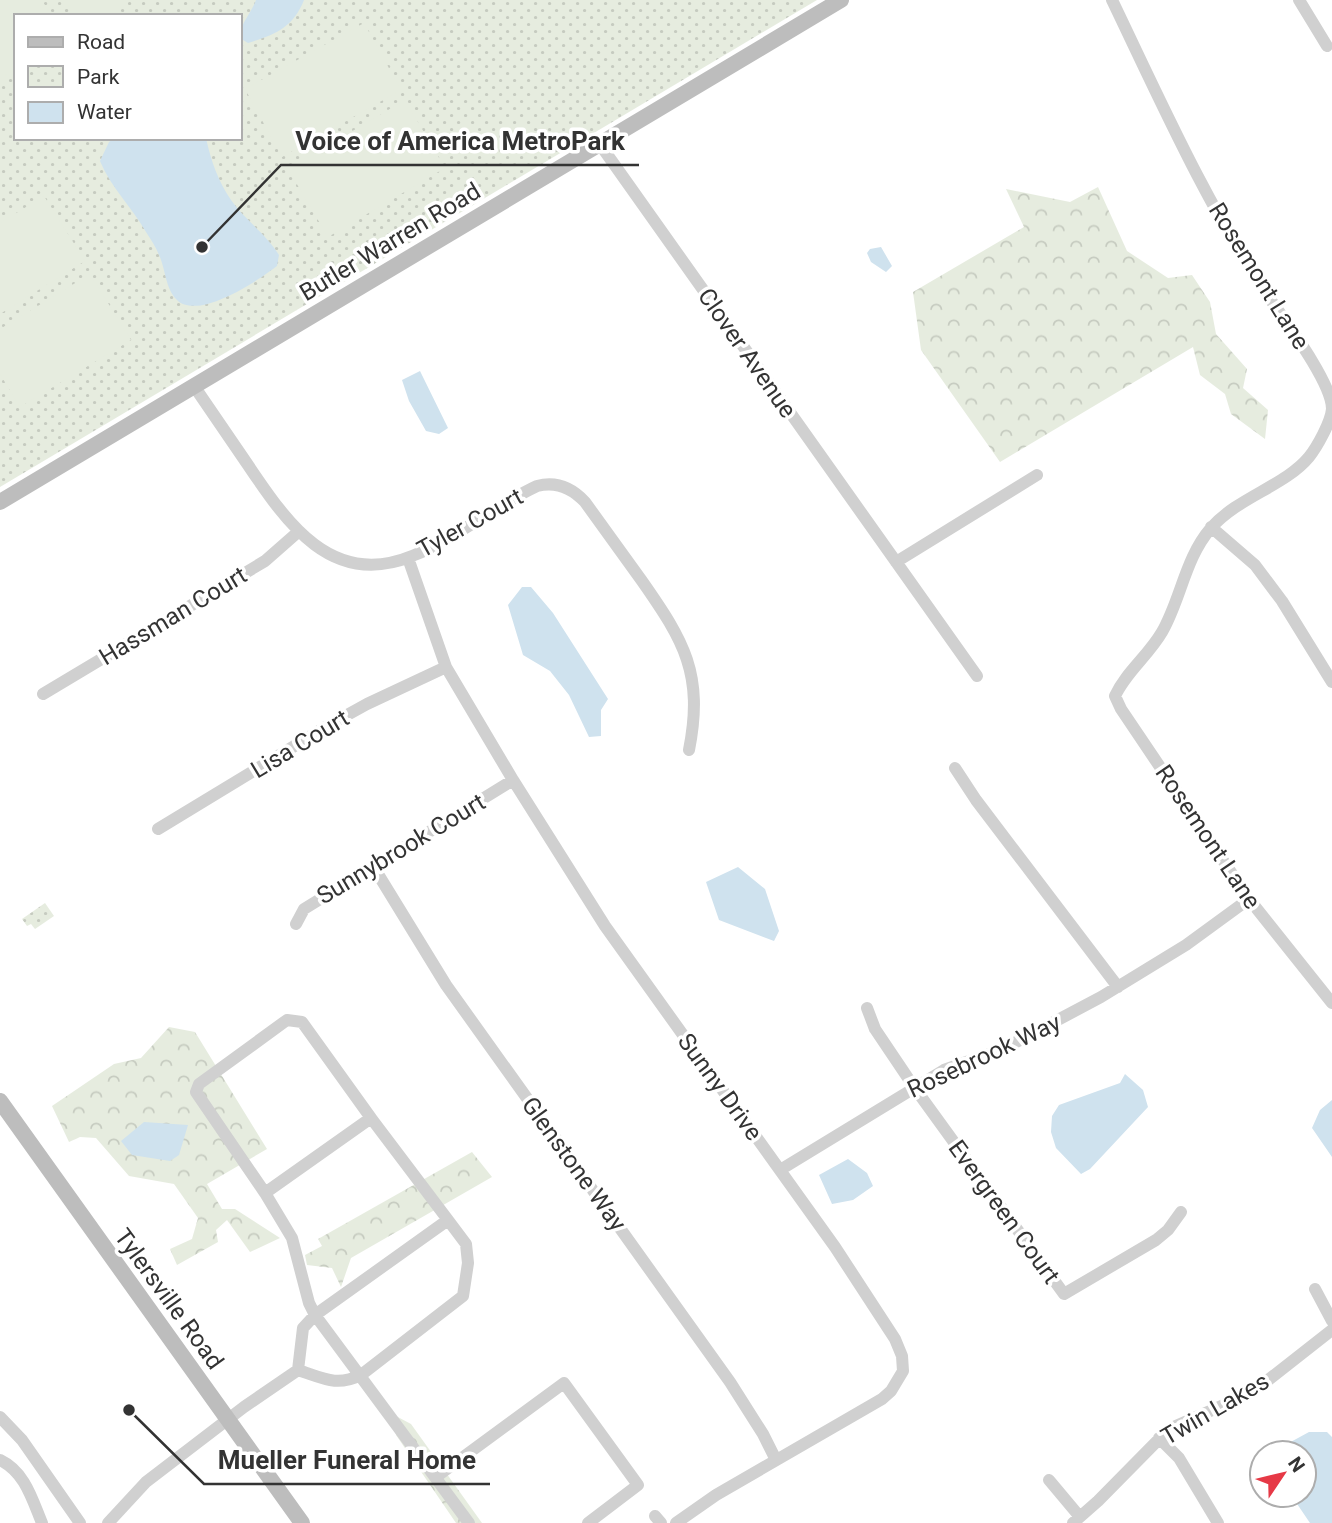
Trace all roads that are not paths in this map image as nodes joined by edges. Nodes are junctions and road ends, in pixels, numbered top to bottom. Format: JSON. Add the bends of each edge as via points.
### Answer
{"nodes":[{"id":1,"x":841,"y":0,"type":"edge"},
{"id":2,"x":1112,"y":0,"type":"edge"},
{"id":3,"x":1299,"y":0,"type":"edge"},
{"id":4,"x":1327,"y":46,"type":"dead end"},
{"id":5,"x":599,"y":143,"type":"junction"},
{"id":6,"x":194,"y":386,"type":"junction"},
{"id":7,"x":1332,"y":409,"type":"edge"},
{"id":8,"x":1038,"y":475,"type":"dead end"},
{"id":9,"x":0,"y":502,"type":"edge"},
{"id":10,"x":1212,"y":527,"type":"junction"},
{"id":11,"x":298,"y":532,"type":"junction"},
{"id":12,"x":408,"y":558,"type":"junction"},
{"id":13,"x":896,"y":562,"type":"junction"},
{"id":14,"x":446,"y":667,"type":"junction"},
{"id":15,"x":977,"y":676,"type":"dead end"},
{"id":16,"x":1332,"y":682,"type":"edge"},
{"id":17,"x":43,"y":694,"type":"dead end"},
{"id":18,"x":689,"y":750,"type":"dead end"},
{"id":19,"x":955,"y":768,"type":"dead end"},
{"id":20,"x":513,"y":780,"type":"junction"},
{"id":21,"x":158,"y":830,"type":"dead end"},
{"id":22,"x":373,"y":866,"type":"junction"},
{"id":23,"x":1249,"y":899,"type":"junction"},
{"id":24,"x":296,"y":925,"type":"dead end"},
{"id":25,"x":1118,"y":987,"type":"junction"},
{"id":26,"x":1332,"y":1003,"type":"edge"},
{"id":27,"x":867,"y":1008,"type":"dead end"},
{"id":28,"x":914,"y":1087,"type":"junction"},
{"id":29,"x":0,"y":1101,"type":"edge"},
{"id":30,"x":371,"y":1118,"type":"junction"},
{"id":31,"x":780,"y":1170,"type":"junction"},
{"id":32,"x":265,"y":1193,"type":"junction"},
{"id":33,"x":1181,"y":1212,"type":"dead end"},
{"id":34,"x":448,"y":1220,"type":"junction"},
{"id":35,"x":1315,"y":1289,"type":"dead end"},
{"id":36,"x":315,"y":1315,"type":"junction"},
{"id":37,"x":1332,"y":1321,"type":"edge"},
{"id":38,"x":1332,"y":1330,"type":"edge"},
{"id":39,"x":298,"y":1370,"type":"junction"},
{"id":40,"x":361,"y":1375,"type":"junction"},
{"id":41,"x":0,"y":1417,"type":"edge"},
{"id":42,"x":228,"y":1421,"type":"junction"},
{"id":43,"x":1159,"y":1438,"type":"junction"},
{"id":44,"x":0,"y":1460,"type":"edge"},
{"id":45,"x":776,"y":1460,"type":"junction"},
{"id":46,"x":436,"y":1477,"type":"junction"},
{"id":47,"x":1049,"y":1480,"type":"dead end"},
{"id":48,"x":1076,"y":1520,"type":"edge"},
{"id":49,"x":42,"y":1523,"type":"edge"},
{"id":50,"x":80,"y":1523,"type":"edge"},
{"id":51,"x":108,"y":1523,"type":"edge"},
{"id":52,"x":302,"y":1523,"type":"edge"},
{"id":53,"x":469,"y":1523,"type":"edge"},
{"id":54,"x":588,"y":1523,"type":"edge"},
{"id":55,"x":676,"y":1523,"type":"edge"},
{"id":56,"x":1218,"y":1523,"type":"edge"}],
"edges":[{"from":1,"to":5,"type":"main road","name":"Butler Warren Road"},
{"from":2,"to":7,"type":"street","name":"Rosemont Lane","via":[[1185,153],[1260,284],[1316,367]]},
{"from":3,"to":4,"type":"street"},
{"from":5,"to":6,"type":"main road","name":"Butler Warren Road"},
{"from":5,"to":13,"type":"street","name":"Clover Avenue"},
{"from":6,"to":9,"type":"main road","name":"Butler Warren Road"},
{"from":6,"to":11,"type":"street","name":"Tyler Court"},
{"from":7,"to":10,"type":"street","name":"Rosemont Lane","via":[[1308,458],[1240,502]]},
{"from":8,"to":13,"type":"street"},
{"from":10,"to":16,"type":"street","via":[[1255,565]]},
{"from":10,"to":23,"type":"street","name":"Rosemont Lane","via":[[1194,551],[1161,634],[1115,696]]},
{"from":11,"to":12,"type":"street","name":"Tyler Court","via":[[324,552],[351,561],[380,564]]},
{"from":11,"to":17,"type":"street","name":"Hassman Court","via":[[265,561]]},
{"from":12,"to":14,"type":"street","name":"Sunny Drive"},
{"from":12,"to":18,"type":"street","name":"Tyler Court","via":[[537,486],[557,485],[575,493],[663,611],[684,647],[695,702]]},
{"from":13,"to":15,"type":"street","name":"Clover Avenue"},
{"from":14,"to":20,"type":"street","name":"Sunny Drive"},
{"from":14,"to":21,"type":"street","name":"Lisa Court","via":[[329,725]]},
{"from":19,"to":25,"type":"street"},
{"from":20,"to":22,"type":"street","name":"Sunnybrook Court"},
{"from":20,"to":31,"type":"street","name":"Sunny Drive","via":[[604,926]]},
{"from":22,"to":24,"type":"street","name":"Sunnybrook Court","via":[[303,909]]},
{"from":22,"to":45,"type":"street","name":"Glenstone Way","via":[[446,985],[730,1382]]},
{"from":23,"to":25,"type":"street","name":"Rosebrook Way"},
{"from":23,"to":26,"type":"street","name":"Rosemont Lane"},
{"from":25,"to":28,"type":"street","name":"Rosebrook Way","via":[[1003,1049],[944,1070]]},
{"from":27,"to":28,"type":"street","name":"Evergreen Court","via":[[874,1029]]},
{"from":28,"to":31,"type":"street","name":"Rosebrook Way"},
{"from":28,"to":33,"type":"street","name":"Evergreen Court","via":[[1064,1294],[1156,1240]]},
{"from":29,"to":42,"type":"main road","name":"Tylersville Road"},
{"from":30,"to":32,"type":"street"},
{"from":30,"to":32,"type":"street","via":[[302,1022],[287,1020],[200,1084],[196,1092]]},
{"from":30,"to":34,"type":"street"},
{"from":31,"to":45,"type":"street","name":"Sunny Drive","via":[[873,1303],[895,1339],[904,1371],[882,1399]]},
{"from":32,"to":36,"type":"street","via":[[292,1238]]},
{"from":34,"to":36,"type":"street"},
{"from":34,"to":40,"type":"street","via":[[466,1244],[463,1296]]},
{"from":35,"to":37,"type":"street"},
{"from":36,"to":39,"type":"street","via":[[303,1328]]},
{"from":36,"to":40,"type":"street"},
{"from":38,"to":43,"type":"street","name":"Twin Lakes","via":[[1263,1384]]},
{"from":39,"to":40,"type":"street","via":[[336,1382]]},
{"from":39,"to":42,"type":"street"},
{"from":40,"to":46,"type":"street"},
{"from":41,"to":50,"type":"street","via":[[22,1440]]},
{"from":42,"to":51,"type":"street","via":[[146,1482]]},
{"from":42,"to":52,"type":"main road","name":"Tylersville Road"},
{"from":43,"to":48,"type":"street","name":"Twin Lakes"},
{"from":43,"to":56,"type":"street","via":[[1179,1458]]},
{"from":44,"to":49,"type":"street","via":[[22,1480]]},
{"from":45,"to":55,"type":"street","name":"Sunny Drive"},
{"from":46,"to":53,"type":"street"},
{"from":46,"to":54,"type":"street","via":[[564,1383],[638,1485]]},
{"from":47,"to":48,"type":"street"}]}
